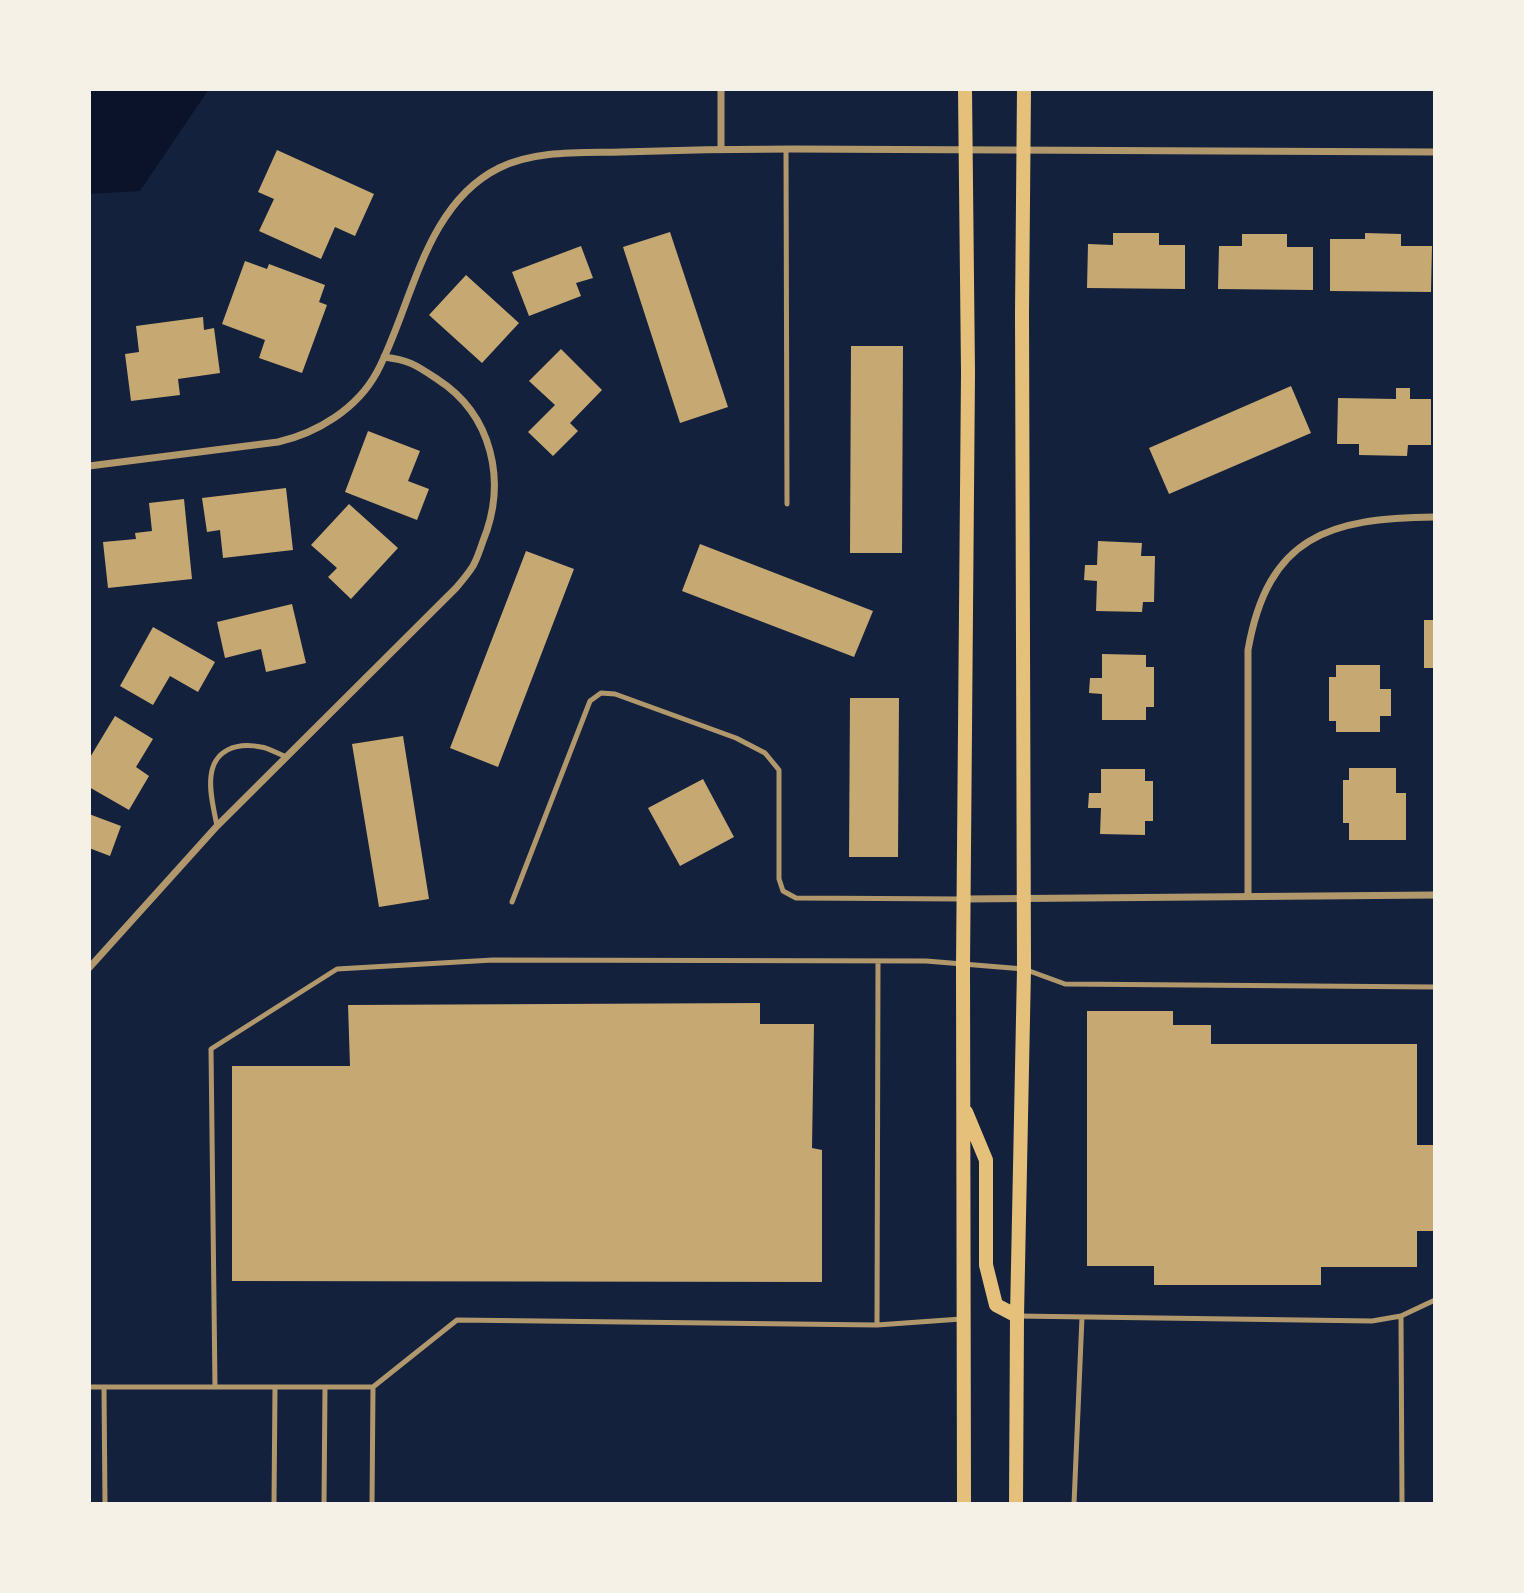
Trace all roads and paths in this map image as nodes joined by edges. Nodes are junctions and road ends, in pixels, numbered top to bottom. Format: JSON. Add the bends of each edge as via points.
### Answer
{"nodes":[{"id":1,"x":721,"y":89,"type":"edge"},
{"id":2,"x":965,"y":89,"type":"edge"},
{"id":3,"x":1024,"y":89,"type":"edge"},
{"id":4,"x":721,"y":148,"type":"junction"},
{"id":5,"x":786,"y":149,"type":"junction"},
{"id":6,"x":964,"y":150,"type":"junction"},
{"id":7,"x":1024,"y":150,"type":"junction"},
{"id":8,"x":1435,"y":152,"type":"edge"},
{"id":9,"x":384,"y":357,"type":"junction"},
{"id":10,"x":89,"y":466,"type":"edge"},
{"id":11,"x":787,"y":504,"type":"dead end"},
{"id":12,"x":1435,"y":517,"type":"edge"},
{"id":13,"x":287,"y":757,"type":"junction"},
{"id":14,"x":217,"y":826,"type":"junction"},
{"id":15,"x":1248,"y":895,"type":"junction"},
{"id":16,"x":1435,"y":895,"type":"edge"},
{"id":17,"x":1022,"y":897,"type":"junction"},
{"id":18,"x":965,"y":899,"type":"junction"},
{"id":19,"x":512,"y":902,"type":"dead end"},
{"id":20,"x":878,"y":961,"type":"junction"},
{"id":21,"x":963,"y":965,"type":"junction"},
{"id":22,"x":89,"y":968,"type":"edge"},
{"id":23,"x":1024,"y":969,"type":"junction"},
{"id":24,"x":1435,"y":987,"type":"edge"},
{"id":25,"x":963,"y":1105,"type":"junction"},
{"id":26,"x":1435,"y":1300,"type":"edge"},
{"id":27,"x":1017,"y":1316,"type":"junction"},
{"id":28,"x":1401,"y":1316,"type":"junction"},
{"id":29,"x":1082,"y":1317,"type":"junction"},
{"id":30,"x":964,"y":1318,"type":"junction"},
{"id":31,"x":877,"y":1325,"type":"junction"},
{"id":32,"x":89,"y":1387,"type":"edge"},
{"id":33,"x":104,"y":1387,"type":"junction"},
{"id":34,"x":215,"y":1387,"type":"junction"},
{"id":35,"x":275,"y":1387,"type":"junction"},
{"id":36,"x":325,"y":1387,"type":"junction"},
{"id":37,"x":373,"y":1387,"type":"junction"},
{"id":38,"x":105,"y":1504,"type":"edge"},
{"id":39,"x":274,"y":1504,"type":"edge"},
{"id":40,"x":324,"y":1504,"type":"edge"},
{"id":41,"x":372,"y":1504,"type":"edge"},
{"id":42,"x":964,"y":1504,"type":"edge"},
{"id":43,"x":1016,"y":1504,"type":"edge"},
{"id":44,"x":1074,"y":1504,"type":"edge"},
{"id":45,"x":1402,"y":1504,"type":"edge"}],
"edges":[{"from":1,"to":4,"type":"street"},
{"from":2,"to":6,"type":"main road"},
{"from":3,"to":7,"type":"main road"},
{"from":4,"to":5,"type":"street"},
{"from":4,"to":9,"type":"street","via":[[537,156],[498,169],[469,190],[447,216],[426,252]]},
{"from":5,"to":6,"type":"street"},
{"from":5,"to":11,"type":"lane"},
{"from":6,"to":7,"type":"street"},
{"from":6,"to":18,"type":"main road","via":[[968,373]]},
{"from":7,"to":8,"type":"street"},
{"from":7,"to":17,"type":"main road"},
{"from":9,"to":10,"type":"street","via":[[359,396],[336,417],[296,438]]},
{"from":9,"to":13,"type":"street","via":[[408,360],[449,387],[482,429],[496,479],[490,523],[474,565],[456,588]]},
{"from":12,"to":15,"type":"street","via":[[1381,518],[1323,533],[1302,546],[1270,578],[1253,620],[1248,650]]},
{"from":13,"to":14,"type":"street"},
{"from":13,"to":14,"type":"lane","via":[[261,747],[224,750],[214,761],[210,779]]},
{"from":14,"to":22,"type":"street"},
{"from":15,"to":16,"type":"street"},
{"from":15,"to":17,"type":"street"},
{"from":17,"to":18,"type":"street"},
{"from":17,"to":23,"type":"main road"},
{"from":18,"to":19,"type":"lane","via":[[796,898],[783,891],[779,879],[779,770],[765,753],[615,694],[601,694],[590,701]]},
{"from":18,"to":21,"type":"main road"},
{"from":20,"to":21,"type":"lane"},
{"from":20,"to":31,"type":"lane"},
{"from":20,"to":34,"type":"lane","via":[[493,960],[337,969],[211,1049]]},
{"from":21,"to":23,"type":"lane"},
{"from":21,"to":25,"type":"main road"},
{"from":23,"to":24,"type":"lane","via":[[1065,984]]},
{"from":23,"to":27,"type":"main road"},
{"from":25,"to":27,"type":"main road","via":[[986,1160],[986,1265],[996,1305]]},
{"from":25,"to":30,"type":"main road"},
{"from":26,"to":28,"type":"lane"},
{"from":27,"to":29,"type":"lane"},
{"from":27,"to":43,"type":"main road"},
{"from":28,"to":29,"type":"lane","via":[[1372,1321]]},
{"from":28,"to":45,"type":"lane"},
{"from":29,"to":44,"type":"lane"},
{"from":30,"to":31,"type":"lane"},
{"from":30,"to":42,"type":"main road"},
{"from":31,"to":37,"type":"lane","via":[[457,1320]]},
{"from":32,"to":33,"type":"lane"},
{"from":33,"to":34,"type":"lane"},
{"from":33,"to":38,"type":"lane"},
{"from":34,"to":35,"type":"lane"},
{"from":35,"to":36,"type":"lane"},
{"from":35,"to":39,"type":"lane"},
{"from":36,"to":37,"type":"lane"},
{"from":36,"to":40,"type":"lane"},
{"from":37,"to":41,"type":"lane"}]}
